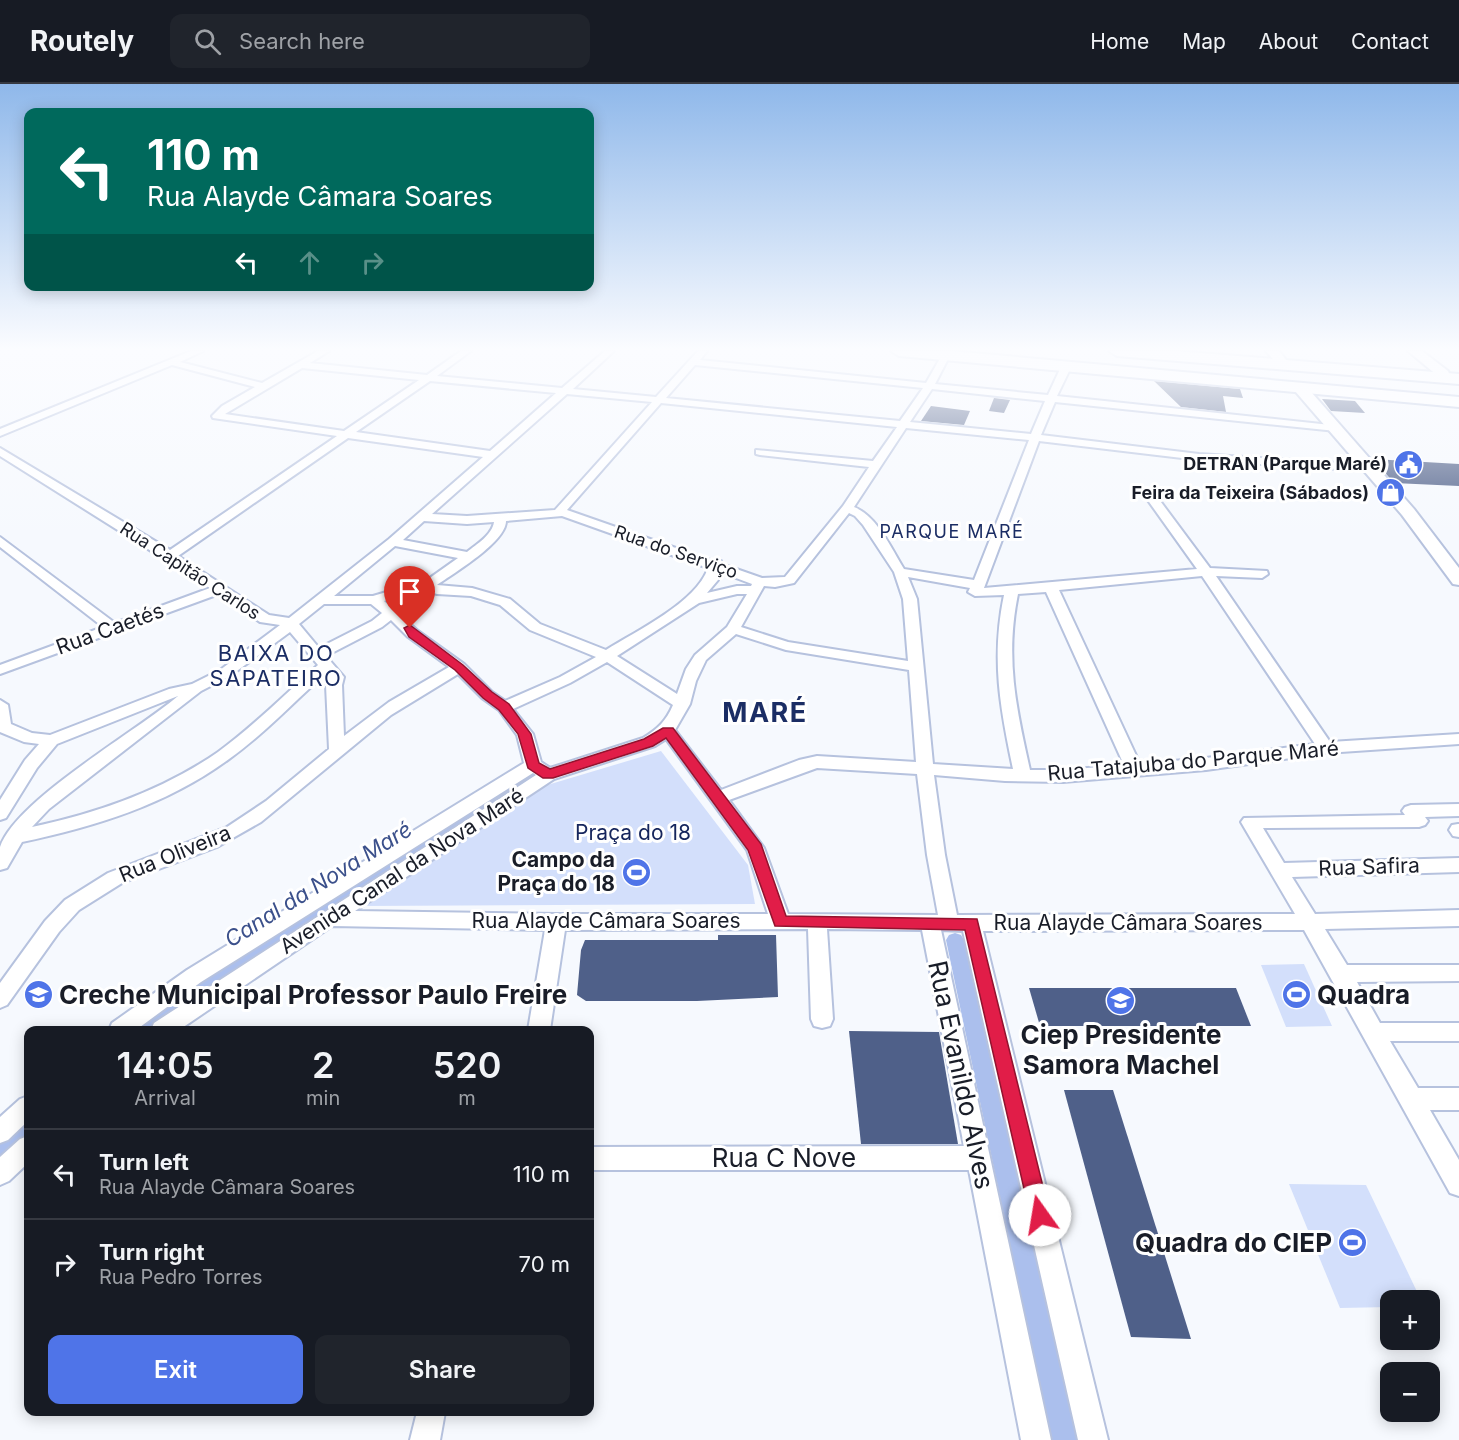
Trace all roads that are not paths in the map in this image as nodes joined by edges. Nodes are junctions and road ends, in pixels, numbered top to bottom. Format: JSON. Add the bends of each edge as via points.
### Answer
{"nodes":[{"id":1,"x":46,"y":414,"type":"edge"},
{"id":2,"x":218,"y":414,"type":"edge"},
{"id":3,"x":375,"y":414,"type":"edge"},
{"id":4,"x":539,"y":414,"type":"edge"},
{"id":5,"x":646,"y":414,"type":"edge"},
{"id":6,"x":795,"y":414,"type":"edge"},
{"id":7,"x":910,"y":414,"type":"edge"},
{"id":8,"x":1043,"y":414,"type":"edge"},
{"id":9,"x":1201,"y":414,"type":"edge"},
{"id":10,"x":1324,"y":414,"type":"edge"},
{"id":11,"x":904,"y":424,"type":"junction"},
{"id":12,"x":1336,"y":428,"type":"junction"},
{"id":13,"x":0,"y":433,"type":"edge"},
{"id":14,"x":345,"y":435,"type":"junction"},
{"id":15,"x":1033,"y":437,"type":"junction"},
{"id":16,"x":0,"y":451,"type":"edge"},
{"id":17,"x":760,"y":452,"type":"dead end"},
{"id":18,"x":494,"y":455,"type":"junction"},
{"id":19,"x":877,"y":465,"type":"junction"},
{"id":20,"x":1368,"y":468,"type":"junction"},
{"id":21,"x":1148,"y":492,"type":"dead end"},
{"id":22,"x":847,"y":508,"type":"junction"},
{"id":23,"x":559,"y":512,"type":"junction"},
{"id":24,"x":422,"y":517,"type":"junction"},
{"id":25,"x":500,"y":518,"type":"junction"},
{"id":26,"x":0,"y":541,"type":"edge"},
{"id":27,"x":393,"y":542,"type":"junction"},
{"id":28,"x":170,"y":556,"type":"junction"},
{"id":29,"x":470,"y":556,"type":"junction"},
{"id":30,"x":716,"y":564,"type":"junction"},
{"id":31,"x":900,"y":572,"type":"junction"},
{"id":32,"x":1204,"y":572,"type":"junction"},
{"id":33,"x":1262,"y":574,"type":"dead end"},
{"id":34,"x":1459,"y":580,"type":"edge"},
{"id":35,"x":424,"y":585,"type":"junction"},
{"id":36,"x":757,"y":586,"type":"junction"},
{"id":37,"x":1051,"y":587,"type":"junction"},
{"id":38,"x":220,"y":589,"type":"junction"},
{"id":39,"x":977,"y":589,"type":"junction"},
{"id":40,"x":1012,"y":591,"type":"junction"},
{"id":41,"x":321,"y":600,"type":"junction"},
{"id":42,"x":374,"y":600,"type":"junction"},
{"id":43,"x":694,"y":600,"type":"junction"},
{"id":44,"x":391,"y":613,"type":"junction"},
{"id":45,"x":291,"y":623,"type":"junction"},
{"id":46,"x":113,"y":628,"type":"junction"},
{"id":47,"x":733,"y":629,"type":"junction"},
{"id":48,"x":607,"y":656,"type":"junction"},
{"id":49,"x":321,"y":660,"type":"junction"},
{"id":50,"x":459,"y":667,"type":"junction"},
{"id":51,"x":916,"y":667,"type":"junction"},
{"id":52,"x":0,"y":670,"type":"edge"},
{"id":53,"x":196,"y":688,"type":"junction"},
{"id":54,"x":682,"y":704,"type":"junction"},
{"id":55,"x":0,"y":705,"type":"edge"},
{"id":56,"x":504,"y":707,"type":"junction"},
{"id":57,"x":2,"y":728,"type":"edge"},
{"id":58,"x":668,"y":731,"type":"junction"},
{"id":59,"x":1459,"y":739,"type":"edge"},
{"id":60,"x":51,"y":740,"type":"junction"},
{"id":61,"x":1326,"y":748,"type":"junction"},
{"id":62,"x":337,"y":751,"type":"junction"},
{"id":63,"x":925,"y":768,"type":"junction"},
{"id":64,"x":540,"y":770,"type":"junction"},
{"id":65,"x":1134,"y":770,"type":"junction"},
{"id":66,"x":1023,"y":775,"type":"junction"},
{"id":67,"x":718,"y":798,"type":"junction"},
{"id":68,"x":1459,"y":810,"type":"edge"},
{"id":69,"x":0,"y":814,"type":"edge"},
{"id":70,"x":16,"y":837,"type":"junction"},
{"id":71,"x":0,"y":863,"type":"edge"},
{"id":72,"x":1459,"y":865,"type":"edge"},
{"id":73,"x":1278,"y":870,"type":"junction"},
{"id":74,"x":328,"y":918,"type":"junction"},
{"id":75,"x":1459,"y":918,"type":"edge"},
{"id":76,"x":556,"y":922,"type":"junction"},
{"id":77,"x":781,"y":922,"type":"junction"},
{"id":78,"x":817,"y":922,"type":"junction"},
{"id":79,"x":1308,"y":922,"type":"junction"},
{"id":80,"x":950,"y":923,"type":"junction"},
{"id":81,"x":1459,"y":973,"type":"edge"},
{"id":82,"x":1341,"y":974,"type":"junction"},
{"id":83,"x":0,"y":999,"type":"edge"},
{"id":84,"x":822,"y":1019,"type":"dead end"},
{"id":85,"x":126,"y":1026,"type":"edge"},
{"id":86,"x":168,"y":1026,"type":"edge"},
{"id":87,"x":540,"y":1026,"type":"edge"},
{"id":88,"x":1373,"y":1032,"type":"junction"},
{"id":89,"x":1459,"y":1032,"type":"edge"},
{"id":90,"x":1411,"y":1099,"type":"junction"},
{"id":91,"x":1459,"y":1099,"type":"edge"},
{"id":92,"x":24,"y":1111,"type":"edge"},
{"id":93,"x":0,"y":1132,"type":"edge"},
{"id":94,"x":24,"y":1154,"type":"edge"},
{"id":95,"x":978,"y":1158,"type":"junction"},
{"id":96,"x":594,"y":1159,"type":"edge"},
{"id":97,"x":0,"y":1173,"type":"edge"},
{"id":98,"x":1456,"y":1174,"type":"edge"},
{"id":99,"x":429,"y":1416,"type":"edge"},
{"id":100,"x":425,"y":1440,"type":"edge"},
{"id":101,"x":1036,"y":1440,"type":"edge"},
{"id":102,"x":1093,"y":1440,"type":"edge"}],
"edges":[{"from":1,"to":13,"type":"street"},
{"from":2,"to":14,"type":"street"},
{"from":3,"to":14,"type":"street"},
{"from":4,"to":18,"type":"street"},
{"from":5,"to":23,"type":"street"},
{"from":6,"to":11,"type":"street"},
{"from":7,"to":11,"type":"street"},
{"from":8,"to":15,"type":"street"},
{"from":9,"to":12,"type":"street"},
{"from":10,"to":12,"type":"street"},
{"from":11,"to":15,"type":"street"},
{"from":11,"to":19,"type":"street"},
{"from":12,"to":20,"type":"street"},
{"from":14,"to":18,"type":"street"},
{"from":14,"to":28,"type":"street"},
{"from":15,"to":20,"type":"street","via":[[1209,458]]},
{"from":15,"to":39,"type":"street","via":[[1010,511]]},
{"from":16,"to":28,"type":"street","name":"Rua Capitão Carlos"},
{"from":17,"to":19,"type":"street"},
{"from":18,"to":24,"type":"street"},
{"from":19,"to":22,"type":"street"},
{"from":20,"to":34,"type":"street"},
{"from":21,"to":32,"type":"street"},
{"from":22,"to":31,"type":"street","name":"Rua Evanildo Alves","via":[[862,516]]},
{"from":22,"to":36,"type":"street","name":"Rua do Serviço","via":[[793,578]]},
{"from":23,"to":25,"type":"street","name":"Rua do Serviço"},
{"from":23,"to":30,"type":"street","name":"Rua do Serviço"},
{"from":24,"to":25,"type":"street","name":"Rua do Serviço","via":[[446,521]]},
{"from":24,"to":27,"type":"street"},
{"from":25,"to":29,"type":"street","via":[[493,537]]},
{"from":26,"to":46,"type":"street"},
{"from":27,"to":29,"type":"street"},
{"from":27,"to":41,"type":"street"},
{"from":28,"to":38,"type":"street","name":"Rua Capitão Carlos"},
{"from":29,"to":35,"type":"street","via":[[440,579]]},
{"from":30,"to":36,"type":"street","name":"Rua do Serviço"},
{"from":30,"to":43,"type":"street","via":[[711,580]]},
{"from":31,"to":39,"type":"street"},
{"from":31,"to":51,"type":"street","name":"Rua Evanildo Alves","via":[[910,598]]},
{"from":32,"to":33,"type":"street"},
{"from":32,"to":37,"type":"street"},
{"from":32,"to":61,"type":"street"},
{"from":35,"to":42,"type":"street"},
{"from":35,"to":48,"type":"street","via":[[437,590],[472,592],[505,602],[535,627]]},
{"from":36,"to":43,"type":"street"},
{"from":36,"to":47,"type":"street"},
{"from":37,"to":40,"type":"street"},
{"from":37,"to":65,"type":"street"},
{"from":38,"to":45,"type":"street","name":"Rua Capitão Carlos","via":[[265,619]]},
{"from":38,"to":46,"type":"street","name":"Rua Caetés"},
{"from":39,"to":40,"type":"street"},
{"from":40,"to":66,"type":"street","via":[[1004,630],[1003,673]]},
{"from":41,"to":42,"type":"street"},
{"from":41,"to":45,"type":"street"},
{"from":42,"to":44,"type":"street"},
{"from":43,"to":48,"type":"street"},
{"from":44,"to":49,"type":"street"},
{"from":44,"to":50,"type":"street"},
{"from":45,"to":49,"type":"street"},
{"from":45,"to":53,"type":"street","via":[[225,673]]},
{"from":46,"to":52,"type":"street","name":"Rua Caetés"},
{"from":47,"to":51,"type":"street","via":[[786,646]]},
{"from":47,"to":54,"type":"street","via":[[700,658]]},
{"from":48,"to":54,"type":"street"},
{"from":48,"to":56,"type":"street"},
{"from":49,"to":62,"type":"street","via":[[337,677]]},
{"from":49,"to":70,"type":"street","via":[[251,733],[208,766],[131,805]]},
{"from":50,"to":56,"type":"street"},
{"from":50,"to":62,"type":"street","name":"Rua Oliveira","via":[[386,711]]},
{"from":51,"to":63,"type":"street","name":"Rua Evanildo Alves"},
{"from":53,"to":60,"type":"street","via":[[174,692]]},
{"from":53,"to":70,"type":"street","via":[[43,805]]},
{"from":54,"to":58,"type":"street"},
{"from":55,"to":57,"type":"street"},
{"from":56,"to":64,"type":"street","via":[[525,734]]},
{"from":57,"to":60,"type":"street","via":[[30,738]]},
{"from":58,"to":64,"type":"street","via":[[649,742]]},
{"from":58,"to":67,"type":"street"},
{"from":59,"to":61,"type":"street","name":"Rua Tatajuba do Parque Maré"},
{"from":60,"to":69,"type":"street"},
{"from":61,"to":65,"type":"street","name":"Rua Tatajuba do Parque Maré"},
{"from":62,"to":83,"type":"street","name":"Rua Oliveira","via":[[284,798],[230,834],[127,873],[71,906]]},
{"from":63,"to":66,"type":"street","name":"Rua Tatajuba do Parque Maré"},
{"from":63,"to":67,"type":"street","name":"Rua Tatajuba do Parque Maré","via":[[817,762]]},
{"from":63,"to":80,"type":"street","name":"Rua Evanildo Alves"},
{"from":64,"to":74,"type":"street","name":"Avenida Canal da Nova Maré"},
{"from":64,"to":85,"type":"street","name":"Avenida Canal da Nova Maré","via":[[195,976]]},
{"from":65,"to":66,"type":"street","name":"Rua Tatajuba do Parque Maré"},
{"from":67,"to":77,"type":"street","via":[[761,859]]},
{"from":68,"to":73,"type":"street","via":[[1411,811],[1419,821],[1250,822]]},
{"from":70,"to":71,"type":"street"},
{"from":72,"to":73,"type":"street","name":"Rua Safira"},
{"from":73,"to":79,"type":"street"},
{"from":74,"to":76,"type":"street","name":"Rua Alayde Câmara Soares"},
{"from":74,"to":86,"type":"street","name":"Avenida Canal da Nova Maré"},
{"from":75,"to":79,"type":"street","name":"Rua Alayde Câmara Soares"},
{"from":76,"to":77,"type":"street","name":"Rua Alayde Câmara Soares"},
{"from":76,"to":87,"type":"street"},
{"from":77,"to":78,"type":"street","name":"Rua Alayde Câmara Soares"},
{"from":78,"to":80,"type":"street","name":"Rua Alayde Câmara Soares"},
{"from":78,"to":84,"type":"street"},
{"from":79,"to":80,"type":"street","name":"Rua Alayde Câmara Soares"},
{"from":79,"to":82,"type":"street"},
{"from":80,"to":95,"type":"street","name":"Rua Evanildo Alves"},
{"from":80,"to":102,"type":"street","name":"Rua Evanildo Alves"},
{"from":81,"to":82,"type":"street"},
{"from":82,"to":88,"type":"street"},
{"from":88,"to":89,"type":"street"},
{"from":88,"to":90,"type":"street"},
{"from":90,"to":91,"type":"street"},
{"from":90,"to":98,"type":"street"},
{"from":92,"to":93,"type":"street"},
{"from":94,"to":97,"type":"street"},
{"from":95,"to":96,"type":"street","name":"Rua C Nove"},
{"from":95,"to":101,"type":"street","name":"Rua Evanildo Alves"},
{"from":99,"to":100,"type":"street"}]}
